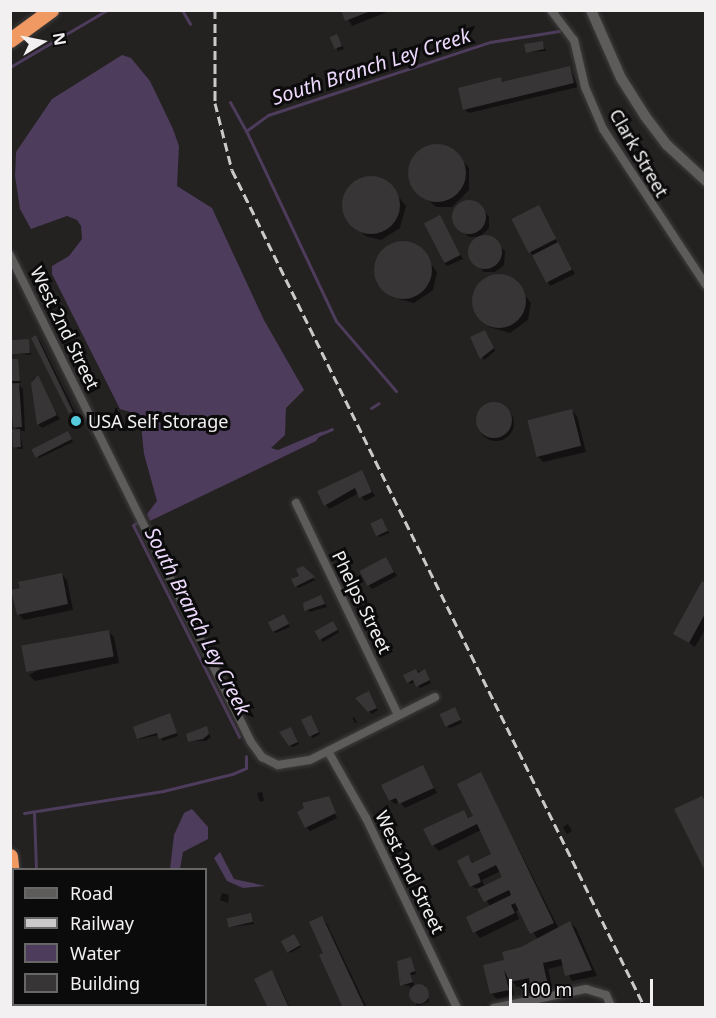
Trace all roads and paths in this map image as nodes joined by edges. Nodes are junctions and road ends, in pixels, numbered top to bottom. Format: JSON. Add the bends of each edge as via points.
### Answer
{"nodes":[{"id":1,"x":51,"y":10,"type":"edge"},
{"id":2,"x":551,"y":10,"type":"edge"},
{"id":3,"x":591,"y":10,"type":"edge"},
{"id":4,"x":10,"y":40,"type":"edge"},
{"id":5,"x":705,"y":181,"type":"edge"},
{"id":6,"x":10,"y":255,"type":"edge"},
{"id":7,"x":705,"y":285,"type":"edge"},
{"id":8,"x":296,"y":503,"type":"dead end"},
{"id":9,"x":435,"y":697,"type":"dead end"},
{"id":10,"x":398,"y":715,"type":"junction"},
{"id":11,"x":329,"y":753,"type":"junction"},
{"id":12,"x":10,"y":856,"type":"edge"},
{"id":13,"x":12,"y":874,"type":"edge"},
{"id":14,"x":457,"y":1008,"type":"edge"},
{"id":15,"x":494,"y":1008,"type":"edge"},
{"id":16,"x":612,"y":1008,"type":"edge"}],
"edges":[{"from":1,"to":4,"type":"highway"},
{"from":2,"to":7,"type":"street","name":"Clark Street","via":[[567,27],[603,129]]},
{"from":3,"to":5,"type":"street","via":[[621,78],[645,116],[667,145]]},
{"from":6,"to":11,"type":"street","name":"West 2nd Street","via":[[251,742],[273,764],[298,764]]},
{"from":8,"to":10,"type":"street","name":"Phelps Street"},
{"from":9,"to":10,"type":"street"},
{"from":10,"to":11,"type":"street"},
{"from":11,"to":14,"type":"street","name":"West 2nd Street","via":[[366,818]]},
{"from":12,"to":13,"type":"highway"},
{"from":15,"to":16,"type":"street","via":[[595,989],[606,995]]}]}
